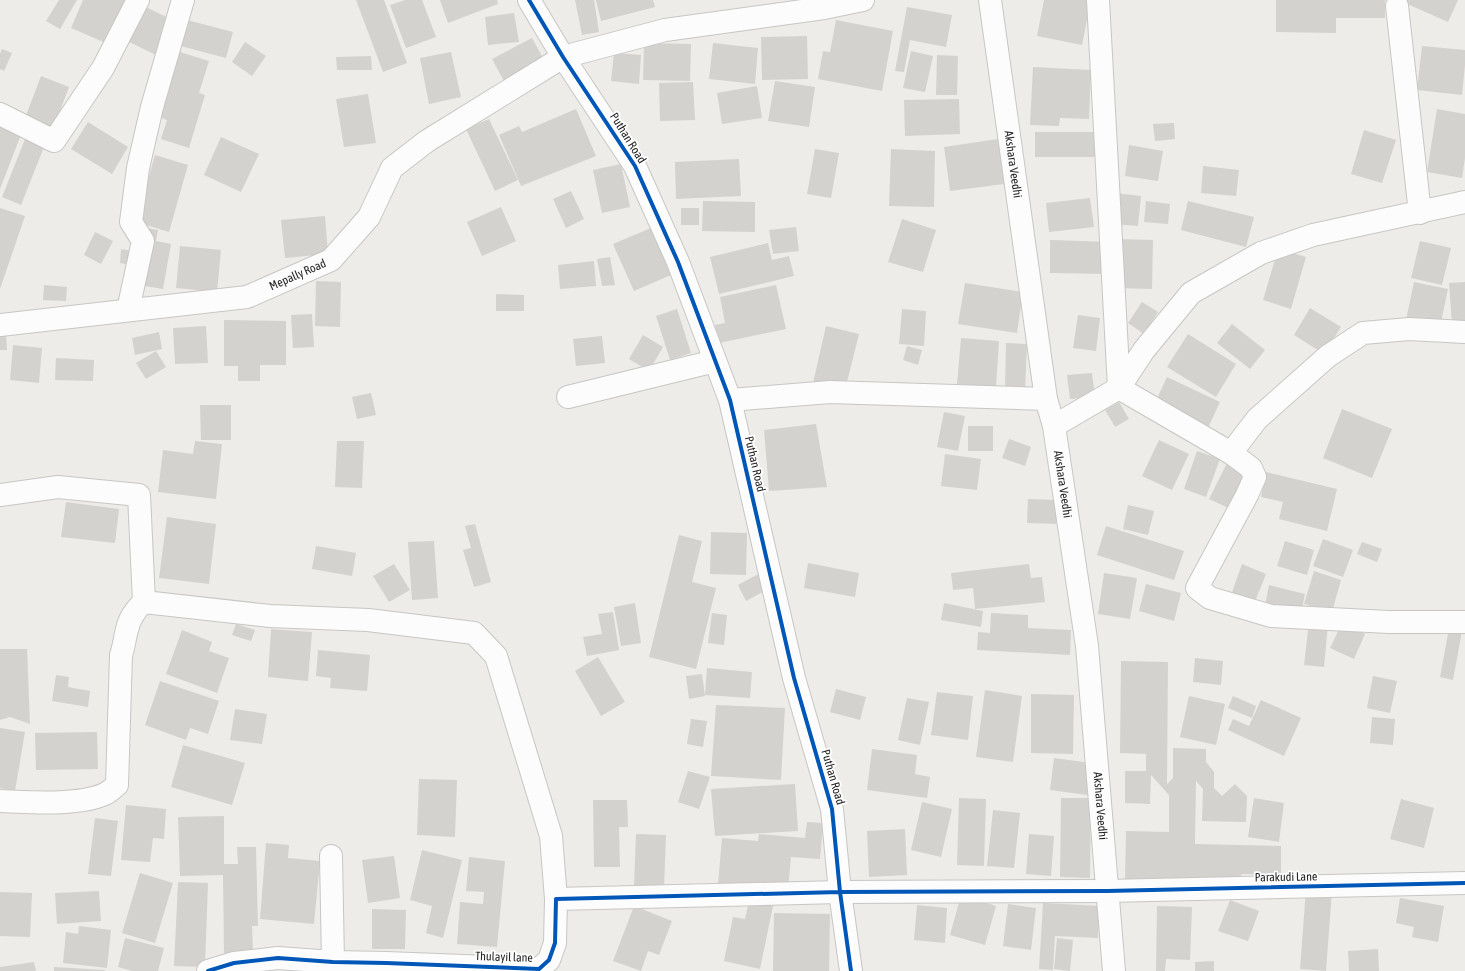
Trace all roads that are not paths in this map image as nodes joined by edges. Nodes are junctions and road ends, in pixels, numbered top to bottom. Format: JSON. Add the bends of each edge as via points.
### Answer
{"nodes":[{"id":1,"x":138,"y":0,"type":"edge"},
{"id":2,"x":182,"y":0,"type":"edge"},
{"id":3,"x":529,"y":0,"type":"edge"},
{"id":4,"x":863,"y":0,"type":"edge"},
{"id":5,"x":990,"y":0,"type":"edge"},
{"id":6,"x":1098,"y":0,"type":"edge"},
{"id":7,"x":1397,"y":6,"type":"dead end"},
{"id":8,"x":563,"y":57,"type":"junction"},
{"id":9,"x":0,"y":114,"type":"edge"},
{"id":10,"x":1465,"y":202,"type":"edge"},
{"id":11,"x":1420,"y":213,"type":"junction"},
{"id":12,"x":128,"y":310,"type":"junction"},
{"id":13,"x":0,"y":325,"type":"edge"},
{"id":14,"x":1465,"y":332,"type":"edge"},
{"id":15,"x":715,"y":360,"type":"junction"},
{"id":16,"x":1119,"y":388,"type":"junction"},
{"id":17,"x":568,"y":397,"type":"dead end"},
{"id":18,"x":1046,"y":399,"type":"junction"},
{"id":19,"x":730,"y":400,"type":"junction"},
{"id":20,"x":1054,"y":426,"type":"junction"},
{"id":21,"x":1230,"y":452,"type":"junction"},
{"id":22,"x":0,"y":495,"type":"edge"},
{"id":23,"x":144,"y":602,"type":"junction"},
{"id":24,"x":1465,"y":622,"type":"edge"},
{"id":25,"x":0,"y":801,"type":"edge"},
{"id":26,"x":331,"y":856,"type":"dead end"},
{"id":27,"x":1465,"y":883,"type":"edge"},
{"id":28,"x":1107,"y":891,"type":"junction"},
{"id":29,"x":840,"y":892,"type":"junction"},
{"id":30,"x":556,"y":899,"type":"junction"},
{"id":31,"x":333,"y":962,"type":"junction"},
{"id":32,"x":539,"y":970,"type":"edge"},
{"id":33,"x":208,"y":971,"type":"edge"},
{"id":34,"x":851,"y":971,"type":"edge"},
{"id":35,"x":1114,"y":971,"type":"edge"}],
"edges":[{"from":1,"to":9,"type":"street","via":[[104,68],[54,141]]},
{"from":2,"to":12,"type":"street","via":[[138,168],[132,222],[142,242]]},
{"from":3,"to":8,"type":"street","name":"Puthan Road"},
{"from":4,"to":8,"type":"street","name":"Mepally Road","via":[[824,8],[665,30]]},
{"from":5,"to":18,"type":"street","name":"Akshara Veedhi"},
{"from":6,"to":16,"type":"street"},
{"from":7,"to":11,"type":"street"},
{"from":8,"to":12,"type":"street","name":"Mepally Road","via":[[427,141],[392,168],[369,217],[331,260],[247,297]]},
{"from":8,"to":15,"type":"street","name":"Puthan Road","via":[[635,166],[678,262]]},
{"from":10,"to":11,"type":"street"},
{"from":11,"to":16,"type":"street","via":[[1313,235],[1261,253],[1190,293],[1144,350]]},
{"from":12,"to":13,"type":"street","name":"Mepally Road"},
{"from":14,"to":21,"type":"street","via":[[1409,329],[1363,334],[1328,356],[1257,419]]},
{"from":15,"to":17,"type":"street"},
{"from":15,"to":19,"type":"street","name":"Puthan Road"},
{"from":16,"to":20,"type":"street"},
{"from":16,"to":21,"type":"street"},
{"from":18,"to":19,"type":"street","via":[[830,392]]},
{"from":18,"to":20,"type":"street","name":"Akshara Veedhi"},
{"from":19,"to":29,"type":"street","name":"Puthan Road","via":[[794,678],[832,809]]},
{"from":20,"to":28,"type":"street","name":"Akshara Veedhi","via":[[1087,646]]},
{"from":21,"to":24,"type":"street","via":[[1251,468],[1255,477],[1197,588],[1210,598],[1271,616],[1389,622]]},
{"from":22,"to":23,"type":"street","via":[[58,487],[139,495]]},
{"from":23,"to":25,"type":"street","via":[[134,613],[127,629],[121,656],[117,785],[106,794],[89,799]]},
{"from":23,"to":30,"type":"street","name":"Thulayil lane","via":[[270,616],[368,620],[474,633],[496,656],[551,836]]},
{"from":26,"to":31,"type":"street"},
{"from":27,"to":28,"type":"street","name":"Parakudi Lane"},
{"from":28,"to":29,"type":"street","name":"Parakudi Lane"},
{"from":28,"to":35,"type":"street","name":"Akshara Veedhi"},
{"from":29,"to":30,"type":"street"},
{"from":29,"to":34,"type":"street","name":"Puthan Road"},
{"from":30,"to":32,"type":"street","name":"Thulayil lane","via":[[555,943],[549,960]]},
{"from":31,"to":32,"type":"street","name":"Thulayil lane"},
{"from":31,"to":33,"type":"street","name":"Thulayil lane","via":[[278,958],[234,963]]}]}
